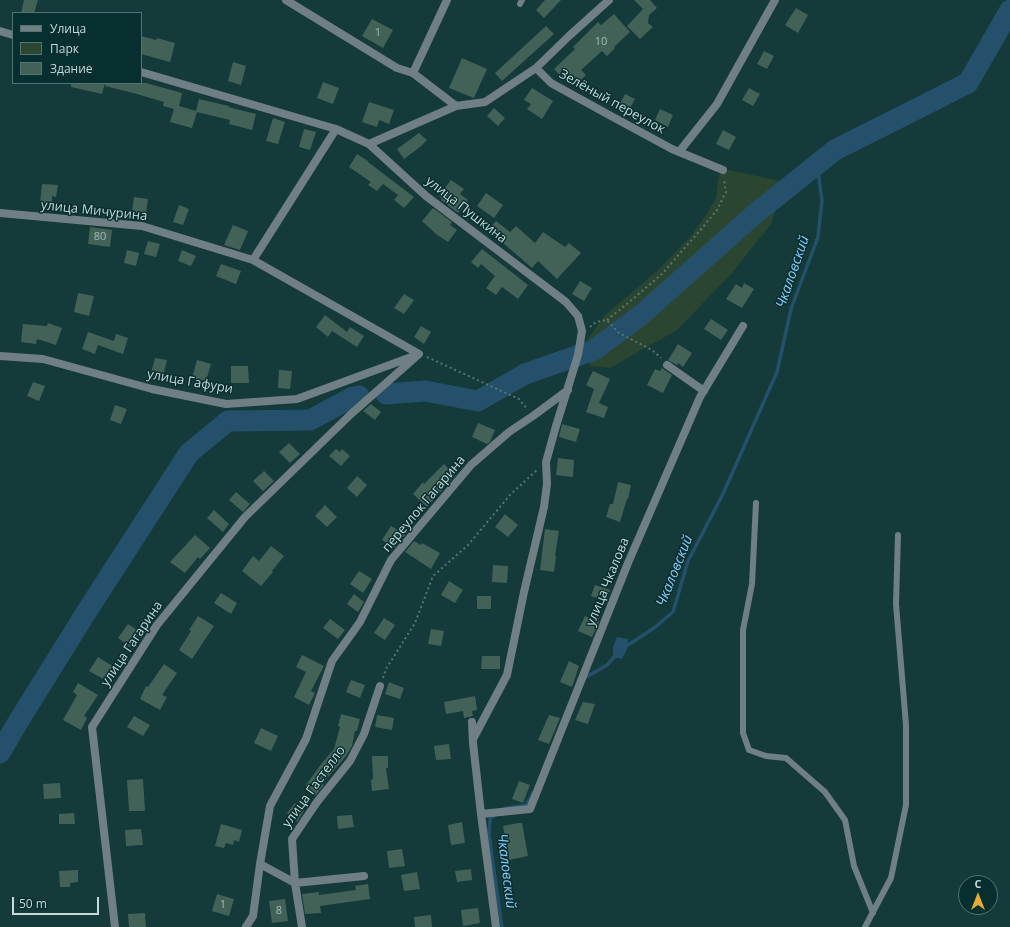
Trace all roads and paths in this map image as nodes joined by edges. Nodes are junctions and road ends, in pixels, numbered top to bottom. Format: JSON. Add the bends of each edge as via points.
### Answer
{"nodes":[{"id":1,"x":286,"y":0,"type":"edge"},
{"id":2,"x":447,"y":0,"type":"edge"},
{"id":3,"x":609,"y":0,"type":"edge"},
{"id":4,"x":775,"y":0,"type":"edge"},
{"id":5,"x":0,"y":31,"type":"edge"},
{"id":6,"x":12,"y":35,"type":"edge"},
{"id":7,"x":536,"y":68,"type":"junction"},
{"id":8,"x":142,"y":72,"type":"edge"},
{"id":9,"x":413,"y":73,"type":"junction"},
{"id":10,"x":456,"y":106,"type":"junction"},
{"id":11,"x":336,"y":129,"type":"junction"},
{"id":12,"x":369,"y":144,"type":"junction"},
{"id":13,"x":679,"y":152,"type":"junction"},
{"id":14,"x":723,"y":170,"type":"joint"},
{"id":15,"x":0,"y":213,"type":"edge"},
{"id":16,"x":253,"y":260,"type":"junction"},
{"id":17,"x":607,"y":320,"type":"junction"},
{"id":18,"x":743,"y":326,"type":"dead end"},
{"id":19,"x":581,"y":336,"type":"junction"},
{"id":20,"x":419,"y":354,"type":"junction"},
{"id":21,"x":0,"y":356,"type":"edge"},
{"id":22,"x":667,"y":365,"type":"joint"},
{"id":23,"x":568,"y":390,"type":"junction"},
{"id":24,"x":704,"y":390,"type":"junction"},
{"id":25,"x":519,"y":399,"type":"dead end"},
{"id":26,"x":546,"y":462,"type":"junction"},
{"id":27,"x":756,"y":503,"type":"dead end"},
{"id":28,"x":898,"y":536,"type":"dead end"},
{"id":29,"x":380,"y":686,"type":"joint"},
{"id":30,"x":472,"y":722,"type":"dead end"},
{"id":31,"x":472,"y":739,"type":"junction"},
{"id":32,"x":481,"y":814,"type":"junction"},
{"id":33,"x":260,"y":864,"type":"junction"},
{"id":34,"x":364,"y":876,"type":"dead end"},
{"id":35,"x":295,"y":883,"type":"junction"},
{"id":36,"x":873,"y":913,"type":"junction"},
{"id":37,"x":115,"y":927,"type":"edge"},
{"id":38,"x":246,"y":927,"type":"edge"},
{"id":39,"x":302,"y":927,"type":"edge"},
{"id":40,"x":496,"y":927,"type":"edge"},
{"id":41,"x":865,"y":927,"type":"edge"}],
"edges":[{"from":1,"to":9,"type":"street","via":[[397,68]]},
{"from":2,"to":9,"type":"street"},
{"from":3,"to":7,"type":"street"},
{"from":4,"to":13,"type":"street","via":[[717,104]]},
{"from":5,"to":6,"type":"street"},
{"from":7,"to":10,"type":"street","via":[[485,102]]},
{"from":7,"to":13,"type":"street","name":"Зелёный переулок","via":[[551,83]]},
{"from":8,"to":11,"type":"street","name":"улица Пушкина"},
{"from":9,"to":10,"type":"street"},
{"from":10,"to":12,"type":"street"},
{"from":11,"to":12,"type":"street","name":"улица Пушкина"},
{"from":11,"to":16,"type":"street"},
{"from":12,"to":19,"type":"street","name":"улица Пушкина","via":[[426,196],[566,302],[578,316]]},
{"from":13,"to":14,"type":"street","name":"Зелёный переулок"},
{"from":14,"to":17,"type":"path","via":[[726,192],[717,210],[662,274]]},
{"from":15,"to":16,"type":"street","name":"улица Мичурина","via":[[142,226]]},
{"from":16,"to":20,"type":"street","name":"улица Мичурина"},
{"from":17,"to":19,"type":"path","via":[[596,322]]},
{"from":17,"to":22,"type":"path","via":[[619,333],[652,350]]},
{"from":18,"to":24,"type":"street","name":"улица Чкалова"},
{"from":19,"to":23,"type":"street"},
{"from":20,"to":21,"type":"street","name":"улица Гафури","via":[[297,399],[226,404],[152,389],[43,359]]},
{"from":20,"to":25,"type":"path"},
{"from":20,"to":37,"type":"street","name":"улица Гагарина","via":[[351,414],[245,517],[157,624],[92,727]]},
{"from":22,"to":24,"type":"street"},
{"from":23,"to":26,"type":"street"},
{"from":23,"to":33,"type":"street","name":"переулок Гагарина","via":[[509,432],[471,465],[391,560],[360,622],[332,660],[306,740],[270,806]]},
{"from":24,"to":32,"type":"street","name":"улица Чкалова","via":[[628,563],[530,809]]},
{"from":26,"to":29,"type":"path","via":[[510,495],[468,545],[433,576],[415,623],[386,669]]},
{"from":26,"to":31,"type":"street","via":[[544,507],[507,675]]},
{"from":27,"to":36,"type":"lane","via":[[752,584],[743,630],[743,733],[749,750],[766,756],[786,758],[825,792],[841,814],[845,820],[854,866]]},
{"from":28,"to":36,"type":"lane","via":[[896,604],[906,725],[906,805],[891,878]]},
{"from":29,"to":35,"type":"street","name":"улица Гастелло","via":[[364,734],[350,761],[317,802],[292,839]]},
{"from":30,"to":31,"type":"street"},
{"from":31,"to":32,"type":"street"},
{"from":32,"to":40,"type":"street"},
{"from":33,"to":35,"type":"street"},
{"from":33,"to":38,"type":"street","name":"переулок Гагарина","via":[[253,916]]},
{"from":34,"to":35,"type":"street"},
{"from":35,"to":39,"type":"street","name":"улица Гастелло"},
{"from":36,"to":41,"type":"lane"}]}
